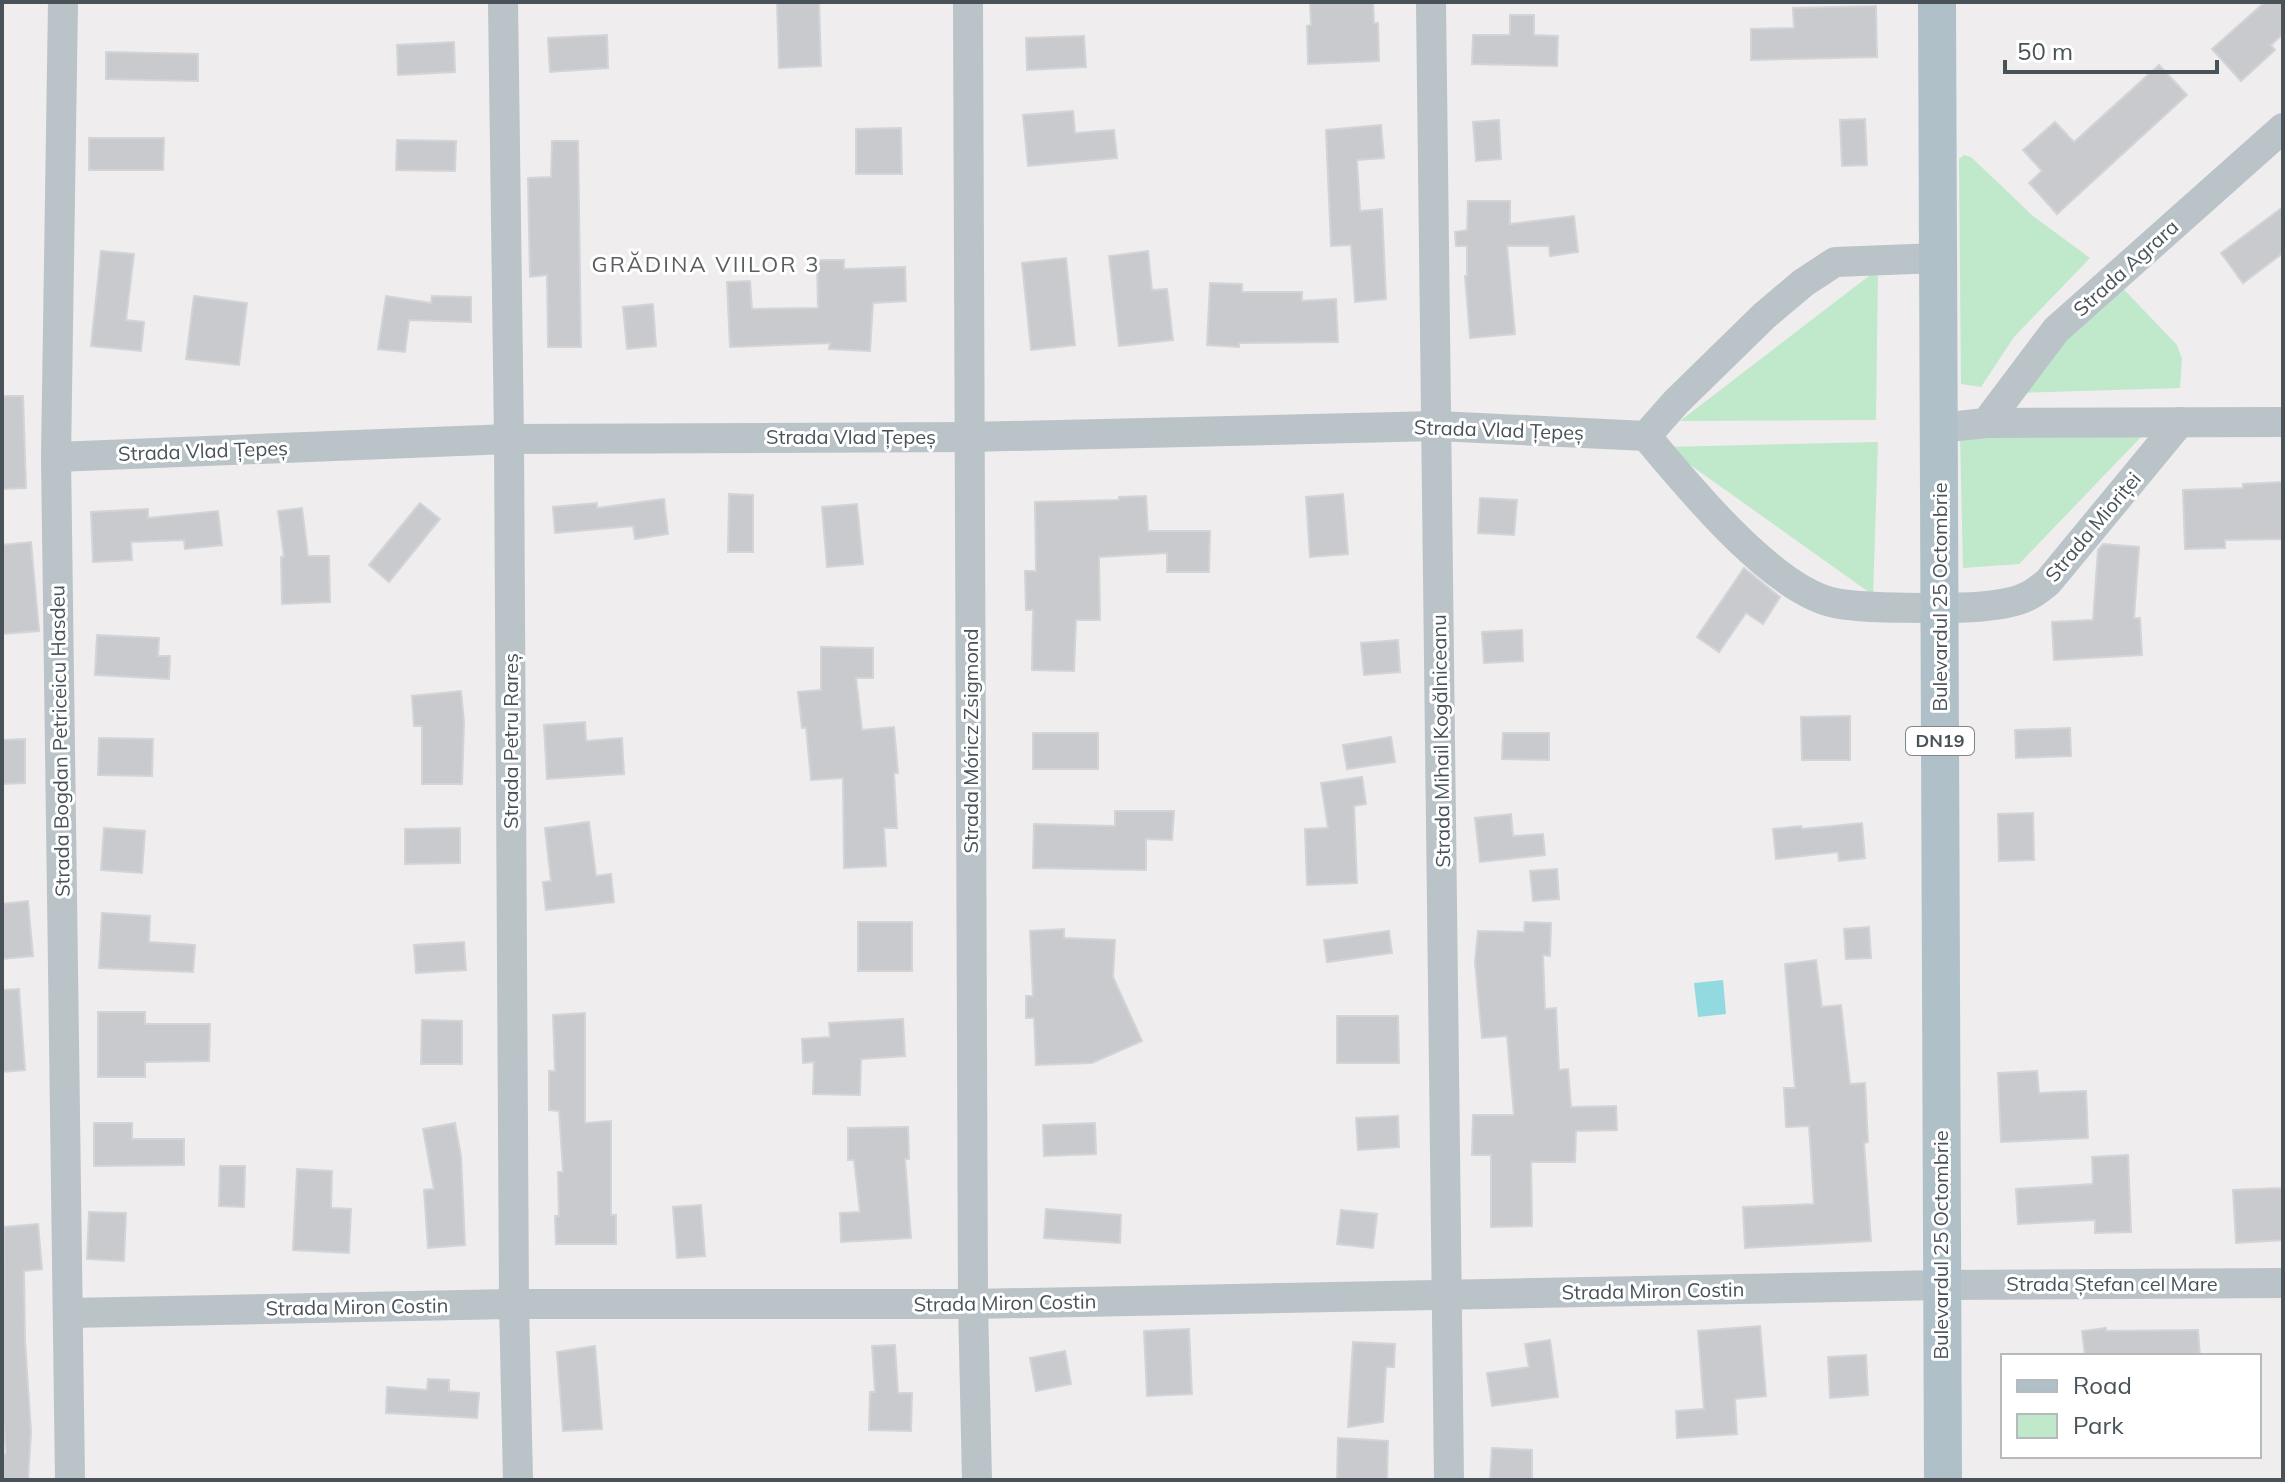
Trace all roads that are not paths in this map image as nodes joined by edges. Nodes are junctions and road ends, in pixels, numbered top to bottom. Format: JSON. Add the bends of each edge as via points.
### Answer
{"nodes":[{"id":1,"x":63,"y":2,"type":"edge"},
{"id":2,"x":503,"y":2,"type":"edge"},
{"id":3,"x":968,"y":2,"type":"edge"},
{"id":4,"x":1431,"y":2,"type":"edge"},
{"id":5,"x":1937,"y":2,"type":"edge"},
{"id":6,"x":2283,"y":128,"type":"edge"},
{"id":7,"x":1939,"y":258,"type":"junction"},
{"id":8,"x":2180,"y":422,"type":"junction"},
{"id":9,"x":2283,"y":422,"type":"edge"},
{"id":10,"x":1986,"y":423,"type":"junction"},
{"id":11,"x":1438,"y":426,"type":"junction"},
{"id":12,"x":1939,"y":428,"type":"junction"},
{"id":13,"x":1646,"y":436,"type":"junction"},
{"id":14,"x":969,"y":437,"type":"junction"},
{"id":15,"x":509,"y":439,"type":"junction"},
{"id":16,"x":56,"y":457,"type":"junction"},
{"id":17,"x":1940,"y":608,"type":"junction"},
{"id":18,"x":2283,"y":1283,"type":"edge"},
{"id":19,"x":1941,"y":1285,"type":"junction"},
{"id":20,"x":1448,"y":1296,"type":"junction"},
{"id":21,"x":514,"y":1304,"type":"junction"},
{"id":22,"x":973,"y":1304,"type":"junction"},
{"id":23,"x":69,"y":1313,"type":"junction"},
{"id":24,"x":70,"y":1480,"type":"edge"},
{"id":25,"x":518,"y":1480,"type":"edge"},
{"id":26,"x":977,"y":1480,"type":"edge"},
{"id":27,"x":1449,"y":1480,"type":"edge"},
{"id":28,"x":1943,"y":1480,"type":"edge"}],
"edges":[{"from":1,"to":16,"type":"street","name":"Strada Bogdan Petriceicu Hasdeu"},
{"from":2,"to":15,"type":"street","name":"Strada Petru Rareș"},
{"from":3,"to":14,"type":"street","name":"Strada Móricz Zsigmond"},
{"from":4,"to":11,"type":"street","name":"Strada Mihail Kogălniceanu"},
{"from":5,"to":7,"type":"main road","name":"Bulevardul 25 Octombrie","number":"DN19"},
{"from":6,"to":10,"type":"street","name":"Strada Agrara","via":[[2056,330]]},
{"from":7,"to":12,"type":"main road","name":"Bulevardul 25 Octombrie","number":"DN19"},
{"from":7,"to":13,"type":"street","via":[[1835,262],[1764,316]]},
{"from":8,"to":9,"type":"street"},
{"from":8,"to":10,"type":"street"},
{"from":8,"to":17,"type":"street","name":"Strada Mioriței","via":[[2048,582],[2011,603]]},
{"from":10,"to":12,"type":"street"},
{"from":11,"to":13,"type":"street","name":"Strada Vlad Țepeș"},
{"from":11,"to":14,"type":"street","name":"Strada Vlad Țepeș"},
{"from":11,"to":20,"type":"street","name":"Strada Mihail Kogălniceanu"},
{"from":12,"to":17,"type":"main road","name":"Bulevardul 25 Octombrie","number":"DN19"},
{"from":13,"to":17,"type":"street","name":"Strada Mioriței","via":[[1699,499],[1759,557],[1813,596],[1860,606]]},
{"from":14,"to":15,"type":"street","name":"Strada Vlad Țepeș"},
{"from":14,"to":22,"type":"street","name":"Strada Móricz Zsigmond"},
{"from":15,"to":16,"type":"street","name":"Strada Vlad Țepeș"},
{"from":15,"to":21,"type":"street","name":"Strada Petru Rareș"},
{"from":16,"to":23,"type":"street","name":"Strada Bogdan Petriceicu Hasdeu"},
{"from":17,"to":19,"type":"main road","name":"Bulevardul 25 Octombrie","number":"DN19"},
{"from":18,"to":19,"type":"street","name":"Strada Ștefan cel Mare"},
{"from":19,"to":20,"type":"street","name":"Strada Miron Costin"},
{"from":19,"to":28,"type":"main road","name":"Bulevardul 25 Octombrie","number":"DN19"},
{"from":20,"to":22,"type":"street","name":"Strada Miron Costin"},
{"from":20,"to":27,"type":"street","name":"Strada Mihail Kogălniceanu"},
{"from":21,"to":22,"type":"street","name":"Strada Miron Costin"},
{"from":21,"to":23,"type":"street","name":"Strada Miron Costin"},
{"from":21,"to":25,"type":"street","name":"Strada Petru Rareș"},
{"from":22,"to":26,"type":"street","name":"Strada Móricz Zsigmond"},
{"from":23,"to":24,"type":"street","name":"Strada Bogdan Petriceicu Hasdeu"}]}
